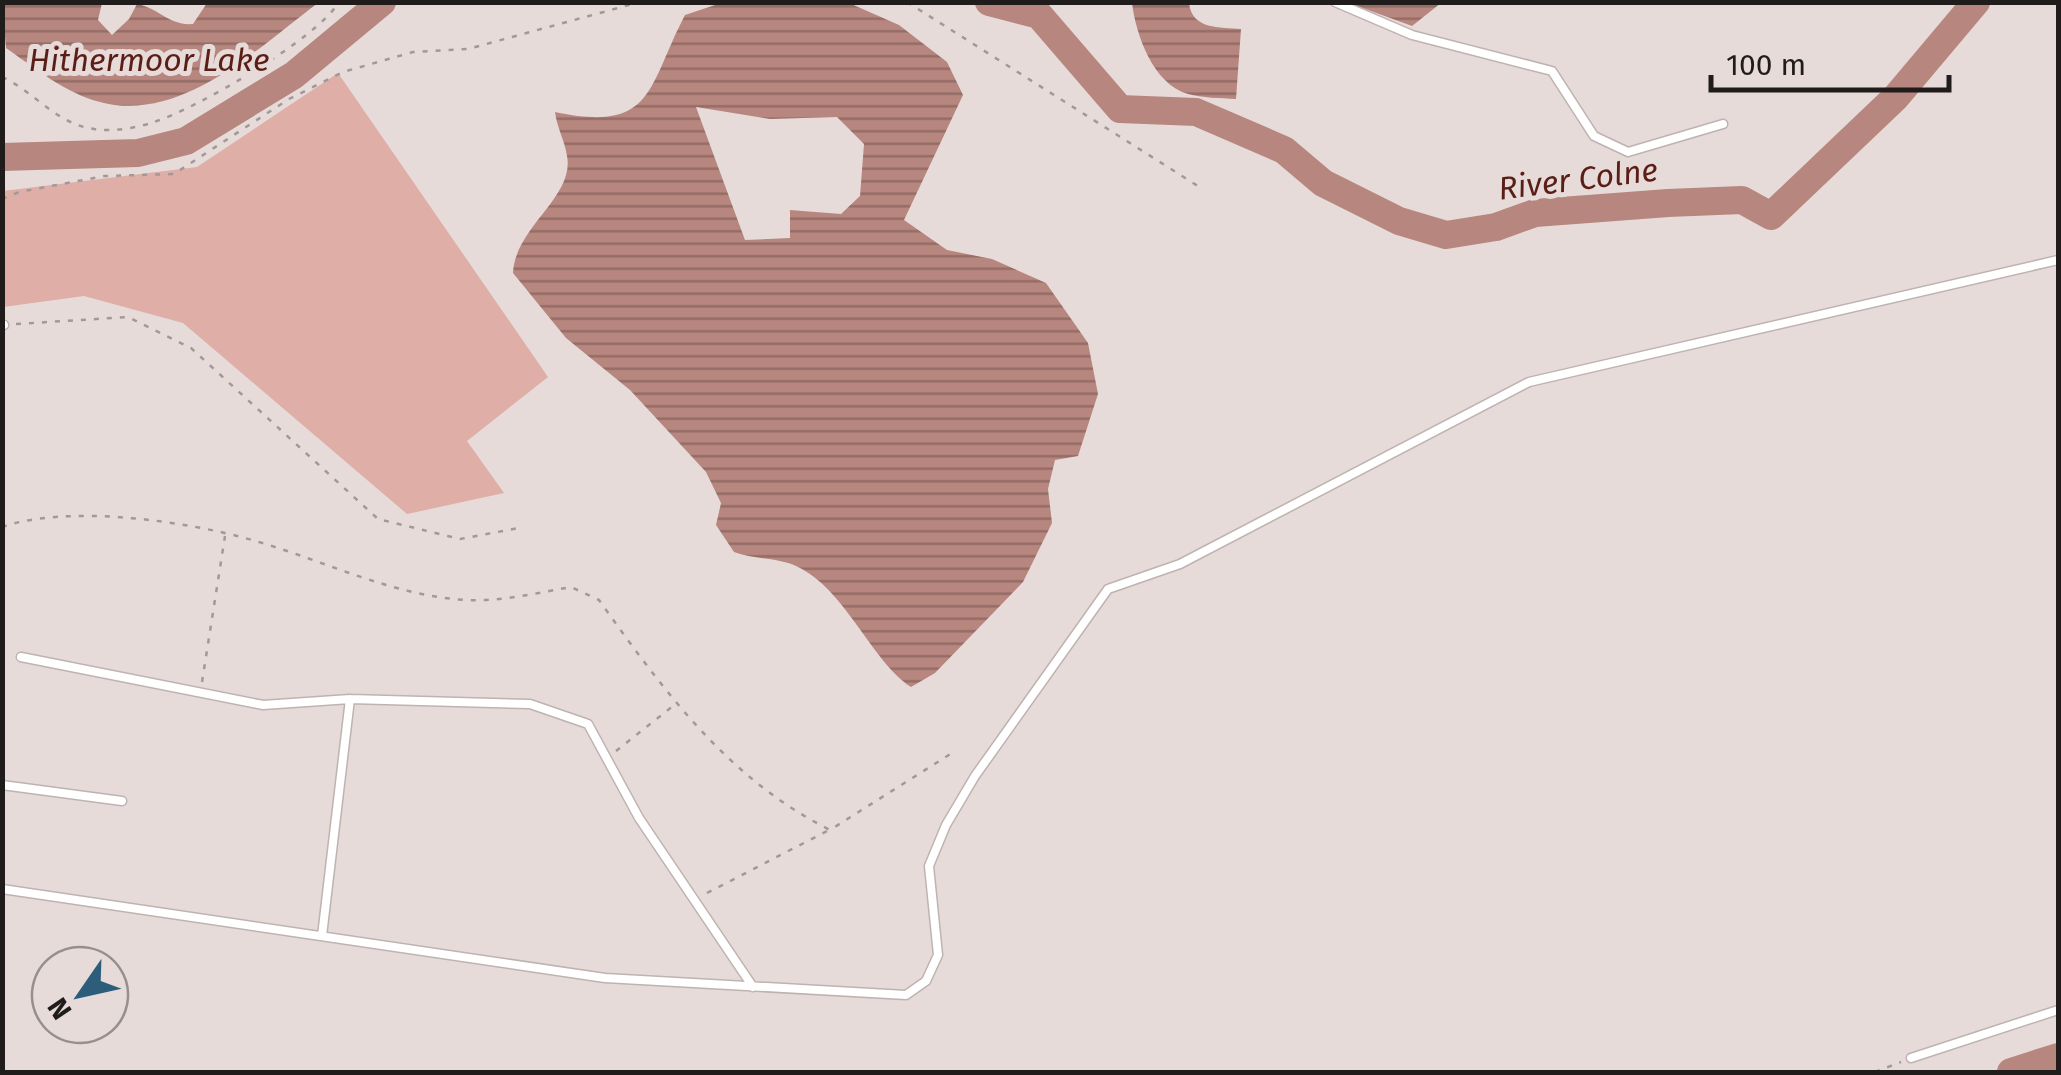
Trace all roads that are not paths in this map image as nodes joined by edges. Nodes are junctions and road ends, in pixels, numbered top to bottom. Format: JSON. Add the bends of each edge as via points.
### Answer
{"nodes":[{"id":1,"x":1335,"y":2,"type":"edge"},
{"id":2,"x":1723,"y":124,"type":"dead end"},
{"id":3,"x":2058,"y":260,"type":"edge"},
{"id":4,"x":22,"y":657,"type":"dead end"},
{"id":5,"x":350,"y":700,"type":"junction"},
{"id":6,"x":2,"y":786,"type":"edge"},
{"id":7,"x":122,"y":801,"type":"dead end"},
{"id":8,"x":2,"y":889,"type":"edge"},
{"id":9,"x":322,"y":936,"type":"junction"},
{"id":10,"x":753,"y":986,"type":"junction"},
{"id":11,"x":2058,"y":1010,"type":"edge"},
{"id":12,"x":1911,"y":1058,"type":"road end"}],
"edges":[{"from":1,"to":2,"type":"lane","via":[[1412,36],[1552,71],[1594,136],[1628,152]]},
{"from":3,"to":10,"type":"lane","via":[[1530,382],[1180,564],[1123,580],[1108,589],[946,825],[929,866],[938,955],[926,981],[906,995]]},
{"from":4,"to":5,"type":"lane","via":[[263,705]]},
{"from":5,"to":9,"type":"lane"},
{"from":5,"to":10,"type":"lane","via":[[530,704],[588,724],[639,818]]},
{"from":6,"to":7,"type":"lane"},
{"from":8,"to":9,"type":"lane"},
{"from":9,"to":10,"type":"lane","via":[[606,978]]},
{"from":11,"to":12,"type":"lane"}]}
